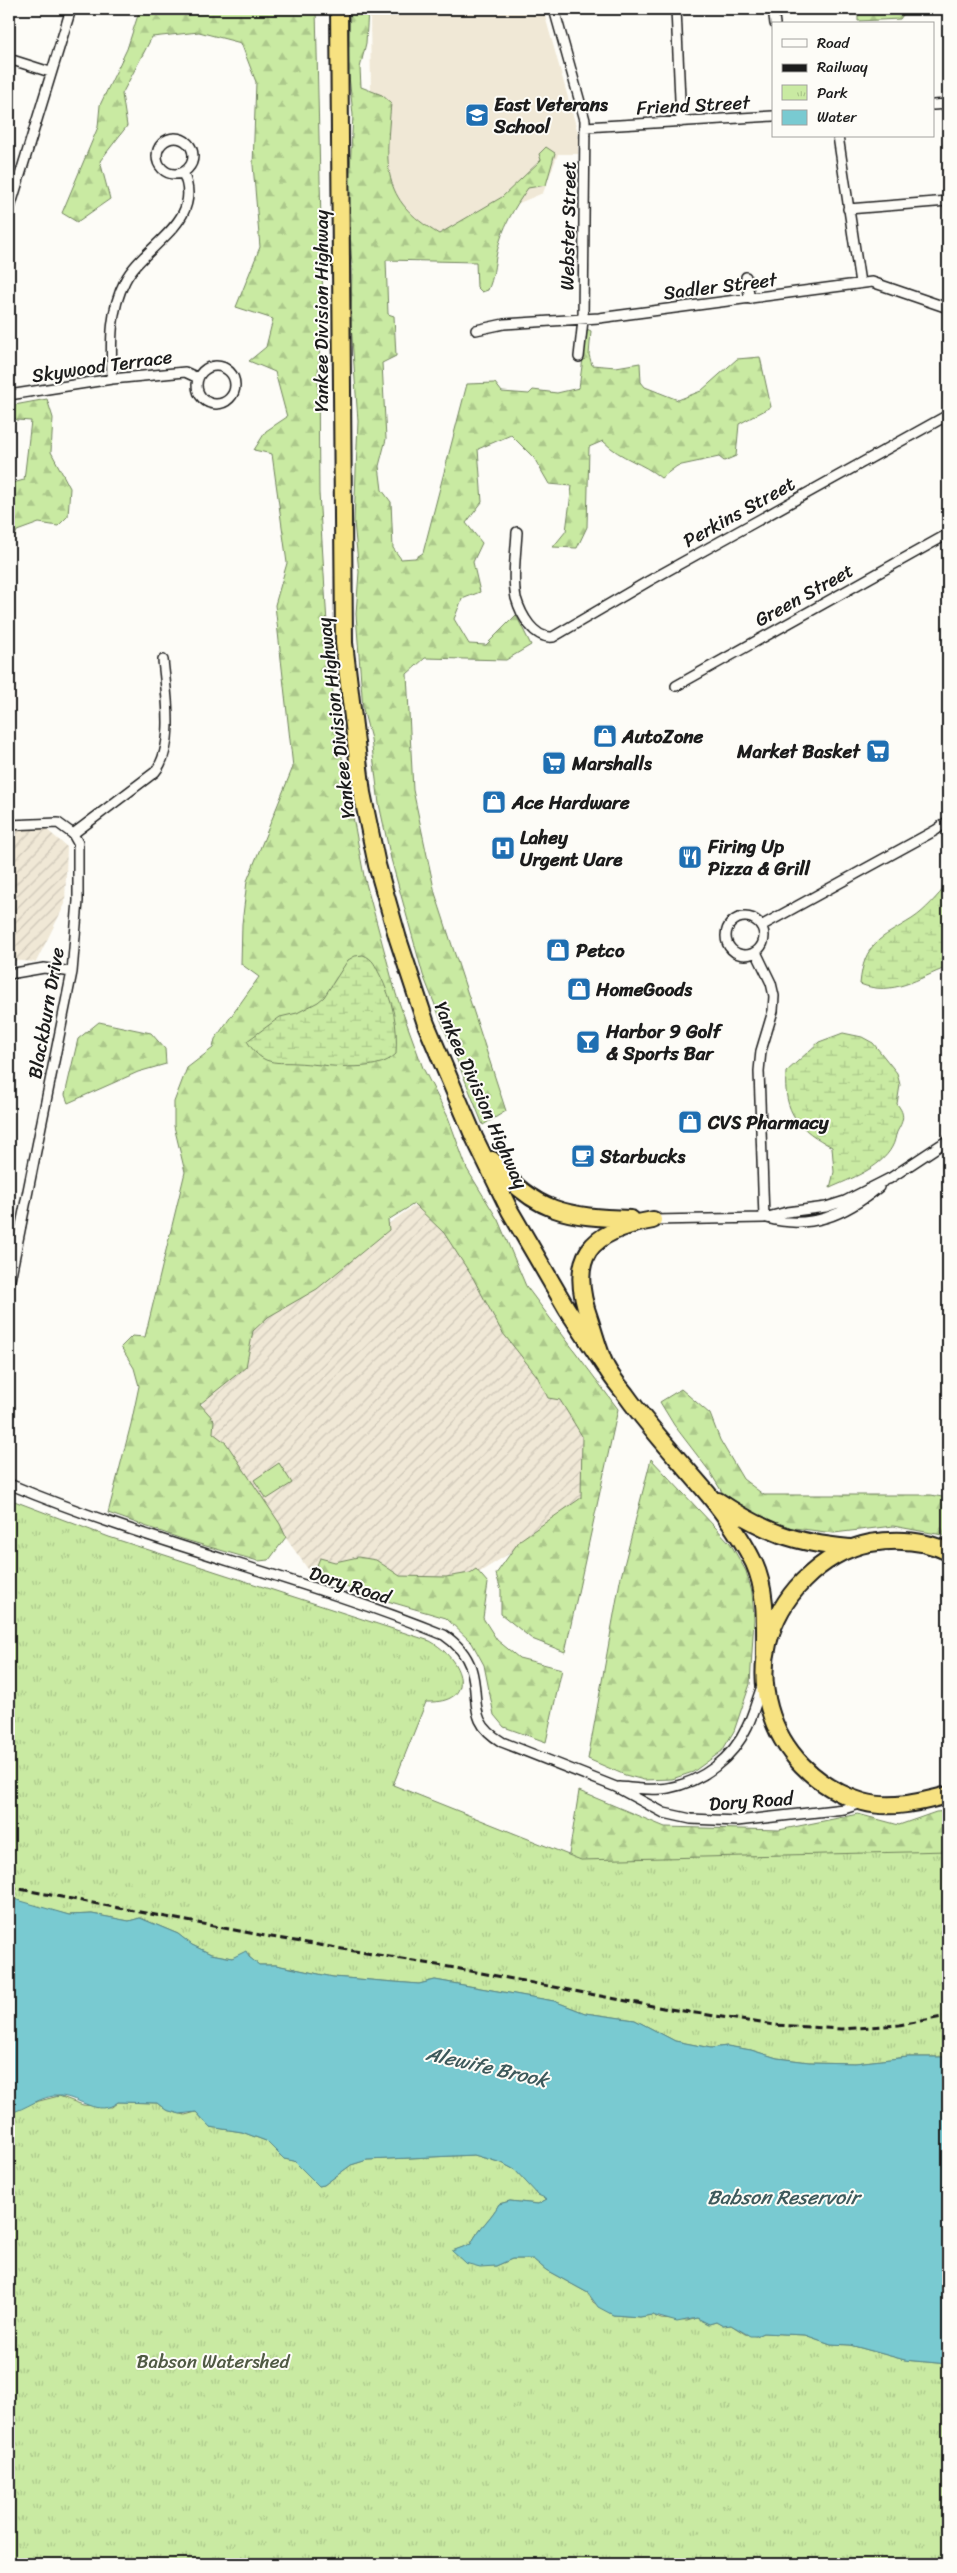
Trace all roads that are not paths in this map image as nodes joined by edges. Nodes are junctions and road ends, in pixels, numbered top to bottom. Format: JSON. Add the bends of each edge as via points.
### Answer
{"nodes":[{"id":1,"x":71,"y":9,"type":"edge"},
{"id":2,"x":339,"y":9,"type":"edge"},
{"id":3,"x":554,"y":9,"type":"edge"},
{"id":4,"x":676,"y":9,"type":"edge"},
{"id":5,"x":9,"y":59,"type":"edge"},
{"id":6,"x":50,"y":72,"type":"junction"},
{"id":7,"x":948,"y":104,"type":"edge"},
{"id":8,"x":934,"y":105,"type":"edge"},
{"id":9,"x":772,"y":116,"type":"edge"},
{"id":10,"x":681,"y":122,"type":"junction"},
{"id":11,"x":585,"y":127,"type":"junction"},
{"id":12,"x":838,"y":138,"type":"edge"},
{"id":13,"x":183,"y":173,"type":"junction"},
{"id":14,"x":13,"y":184,"type":"edge"},
{"id":15,"x":948,"y":201,"type":"edge"},
{"id":16,"x":848,"y":208,"type":"junction"},
{"id":17,"x":9,"y":211,"type":"edge"},
{"id":18,"x":746,"y":277,"type":"dead end"},
{"id":19,"x":860,"y":283,"type":"junction"},
{"id":20,"x":750,"y":299,"type":"junction"},
{"id":21,"x":948,"y":308,"type":"edge"},
{"id":22,"x":583,"y":320,"type":"junction"},
{"id":23,"x":476,"y":330,"type":"dead end"},
{"id":24,"x":579,"y":357,"type":"dead end"},
{"id":25,"x":198,"y":378,"type":"junction"},
{"id":26,"x":112,"y":379,"type":"junction"},
{"id":27,"x":9,"y":396,"type":"edge"},
{"id":28,"x":948,"y":415,"type":"edge"},
{"id":29,"x":517,"y":532,"type":"dead end"},
{"id":30,"x":948,"y":534,"type":"edge"},
{"id":31,"x":163,"y":660,"type":"dead end"},
{"id":32,"x":676,"y":686,"type":"dead end"},
{"id":33,"x":948,"y":821,"type":"edge"},
{"id":34,"x":9,"y":825,"type":"edge"},
{"id":35,"x":73,"y":834,"type":"junction"},
{"id":36,"x":762,"y":926,"type":"junction"},
{"id":37,"x":756,"y":952,"type":"junction"},
{"id":38,"x":72,"y":972,"type":"junction"},
{"id":39,"x":9,"y":974,"type":"edge"},
{"id":40,"x":474,"y":1137,"type":"junction"},
{"id":41,"x":948,"y":1140,"type":"edge"},
{"id":42,"x":764,"y":1218,"type":"junction"},
{"id":43,"x":653,"y":1220,"type":"junction"},
{"id":44,"x":9,"y":1285,"type":"edge"},
{"id":45,"x":606,"y":1368,"type":"junction"},
{"id":46,"x":9,"y":1484,"type":"edge"},
{"id":47,"x":708,"y":1494,"type":"junction"},
{"id":48,"x":925,"y":1544,"type":"junction"},
{"id":49,"x":948,"y":1546,"type":"edge"},
{"id":50,"x":851,"y":1548,"type":"junction"},
{"id":51,"x":948,"y":1552,"type":"edge"},
{"id":52,"x":765,"y":1656,"type":"junction"},
{"id":53,"x":764,"y":1682,"type":"junction"},
{"id":54,"x":616,"y":1787,"type":"junction"},
{"id":55,"x":948,"y":1795,"type":"edge"},
{"id":56,"x":863,"y":1802,"type":"junction"}],
"edges":[{"from":1,"to":6,"type":"street"},
{"from":2,"to":40,"type":"highway","name":"Yankee Division Highway","via":[[344,643],[362,793],[377,865],[426,1024]]},
{"from":3,"to":11,"type":"street","name":"Webster Street"},
{"from":4,"to":10,"type":"street"},
{"from":5,"to":6,"type":"street"},
{"from":6,"to":14,"type":"street"},
{"from":7,"to":8,"type":"street"},
{"from":9,"to":10,"type":"street","name":"Friend Street"},
{"from":10,"to":11,"type":"street","name":"Friend Street"},
{"from":11,"to":22,"type":"street","name":"Webster Street"},
{"from":12,"to":16,"type":"street"},
{"from":13,"to":13,"type":"street","via":[[192,162],[190,148],[182,138],[170,138],[161,145],[156,160],[164,170]]},
{"from":13,"to":26,"type":"street","via":[[188,195],[184,212],[163,241],[136,265],[125,281],[116,305],[112,321]]},
{"from":14,"to":17,"type":"street"},
{"from":15,"to":16,"type":"street"},
{"from":16,"to":19,"type":"street"},
{"from":18,"to":20,"type":"street"},
{"from":19,"to":20,"type":"street","name":"Sadler Street"},
{"from":19,"to":21,"type":"street","name":"Sadler Street","via":[[872,282]]},
{"from":20,"to":22,"type":"street","name":"Sadler Street"},
{"from":22,"to":23,"type":"street","name":"Sadler Street","via":[[504,324]]},
{"from":22,"to":24,"type":"street","name":"Webster Street"},
{"from":25,"to":25,"type":"street","name":"Skywood Terrace","via":[[201,395],[212,403],[225,402],[233,394],[235,383],[229,371],[212,368]]},
{"from":25,"to":26,"type":"street","name":"Skywood Terrace","via":[[186,372]]},
{"from":26,"to":27,"type":"street","name":"Skywood Terrace"},
{"from":28,"to":29,"type":"street","name":"Perkins Street","via":[[553,637],[536,633],[516,598]]},
{"from":30,"to":32,"type":"street","name":"Green Street"},
{"from":31,"to":35,"type":"street","via":[[168,722],[161,765]]},
{"from":33,"to":36,"type":"street"},
{"from":34,"to":35,"type":"street","via":[[58,823]]},
{"from":35,"to":38,"type":"street","name":"Blackburn Drive","via":[[78,843],[78,901]]},
{"from":36,"to":37,"type":"street","via":[[764,937]]},
{"from":36,"to":37,"type":"street","via":[[752,918],[739,918],[727,932],[728,945],[732,950],[744,955]]},
{"from":37,"to":42,"type":"street","via":[[774,996],[759,1071]]},
{"from":38,"to":39,"type":"street","via":[[44,968]]},
{"from":38,"to":44,"type":"street","name":"Blackburn Drive"},
{"from":40,"to":43,"type":"highway","via":[[517,1188],[547,1207],[584,1218]]},
{"from":40,"to":45,"type":"highway","name":"Yankee Division Highway","via":[[510,1210],[567,1309]]},
{"from":41,"to":42,"type":"street","via":[[842,1212],[823,1219],[786,1223]]},
{"from":42,"to":43,"type":"street"},
{"from":43,"to":45,"type":"highway","via":[[622,1226],[600,1238],[588,1250],[580,1269],[582,1299]]},
{"from":45,"to":47,"type":"highway","via":[[656,1436]]},
{"from":46,"to":54,"type":"street","name":"Dory Road","via":[[108,1524],[444,1635],[468,1660],[478,1717],[490,1735]]},
{"from":47,"to":50,"type":"highway","via":[[747,1520],[776,1534],[816,1545]]},
{"from":47,"to":52,"type":"highway","via":[[755,1564],[765,1612]]},
{"from":48,"to":49,"type":"street"},
{"from":48,"to":50,"type":"highway","via":[[880,1542]]},
{"from":48,"to":51,"type":"highway"},
{"from":50,"to":52,"type":"highway","via":[[817,1567],[787,1598],[773,1625]]},
{"from":52,"to":53,"type":"highway"},
{"from":53,"to":54,"type":"street","name":"Dory Road","via":[[737,1744],[714,1768],[686,1783],[667,1788]]},
{"from":53,"to":56,"type":"highway","via":[[767,1703],[776,1727],[798,1762],[830,1787]]},
{"from":54,"to":56,"type":"street","name":"Dory Road","via":[[664,1813],[716,1822],[844,1809]]},
{"from":55,"to":56,"type":"highway","via":[[916,1804]]}]}
